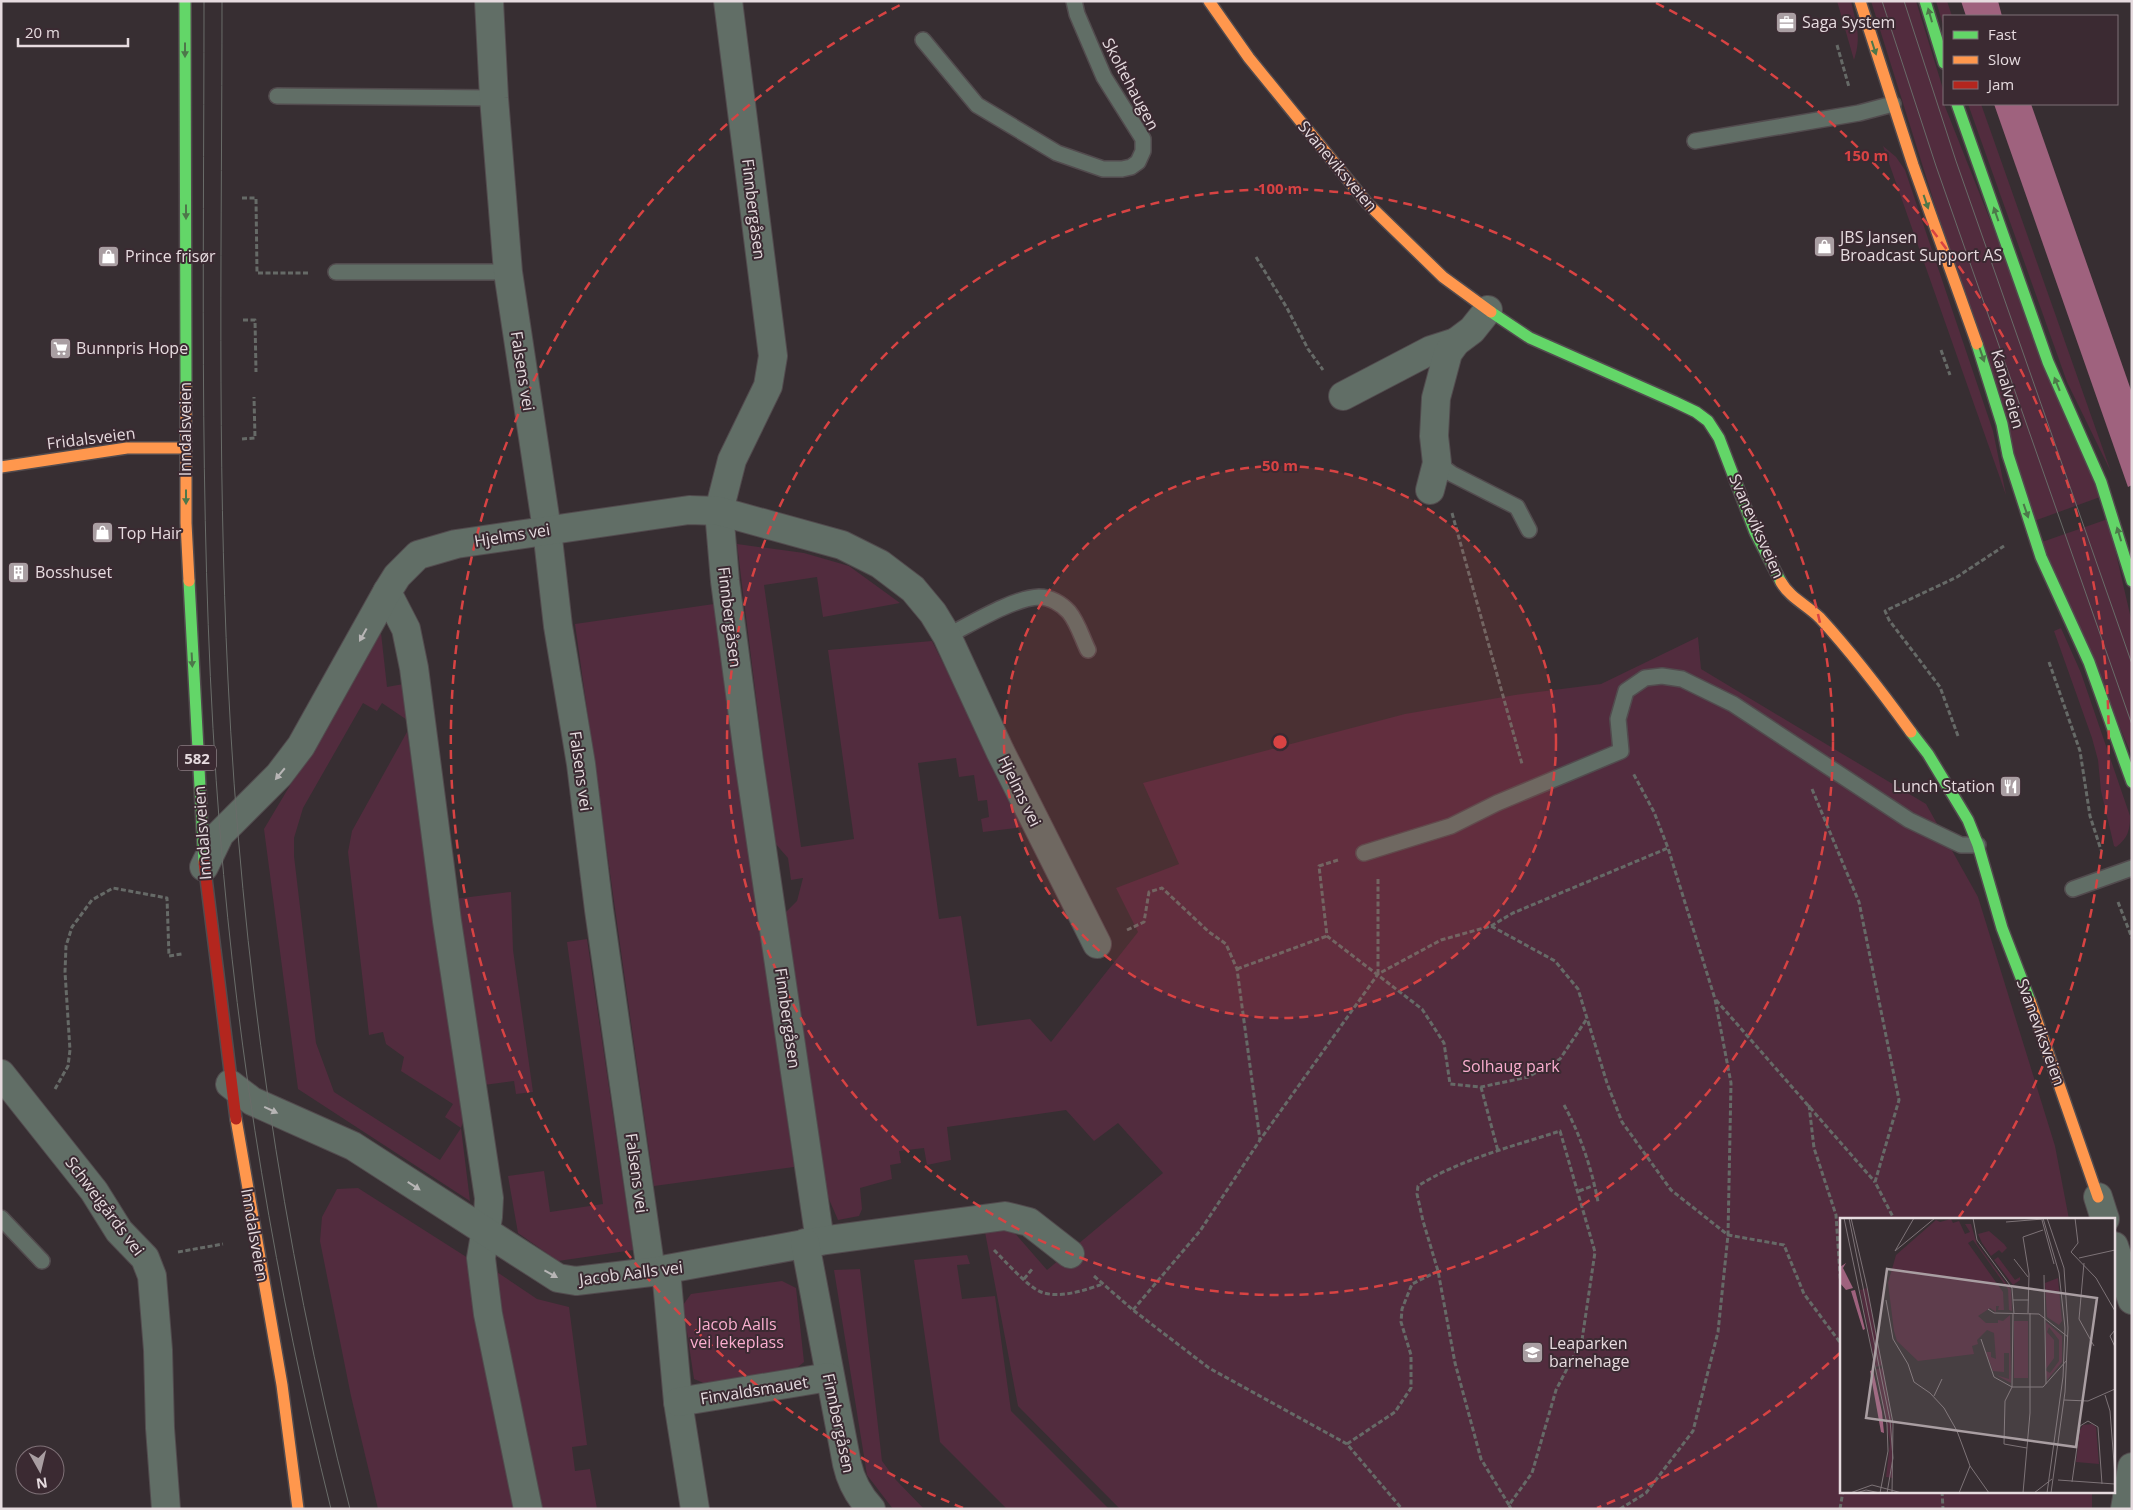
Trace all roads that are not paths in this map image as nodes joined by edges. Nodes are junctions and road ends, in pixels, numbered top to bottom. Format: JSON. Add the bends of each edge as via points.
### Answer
{"nodes":[{"id":1,"x":185,"y":1,"type":"edge"},
{"id":2,"x":489,"y":1,"type":"edge"},
{"id":3,"x":728,"y":1,"type":"edge"},
{"id":4,"x":1074,"y":1,"type":"edge"},
{"id":5,"x":1209,"y":1,"type":"edge"},
{"id":6,"x":1860,"y":1,"type":"edge"},
{"id":7,"x":1925,"y":1,"type":"edge"},
{"id":8,"x":923,"y":40,"type":"dead end"},
{"id":9,"x":1943,"y":60,"type":"edge"},
{"id":10,"x":277,"y":96,"type":"dead end"},
{"id":11,"x":494,"y":98,"type":"junction"},
{"id":12,"x":1893,"y":104,"type":"junction"},
{"id":13,"x":1958,"y":105,"type":"edge"},
{"id":14,"x":1695,"y":142,"type":"dead end"},
{"id":15,"x":336,"y":272,"type":"road end"},
{"id":16,"x":508,"y":272,"type":"junction"},
{"id":17,"x":1488,"y":310,"type":"junction"},
{"id":18,"x":1456,"y":342,"type":"junction"},
{"id":19,"x":1343,"y":396,"type":"road end"},
{"id":20,"x":186,"y":448,"type":"junction"},
{"id":21,"x":1435,"y":451,"type":"junction"},
{"id":22,"x":1,"y":467,"type":"edge"},
{"id":23,"x":1430,"y":490,"type":"dead end"},
{"id":24,"x":719,"y":511,"type":"junction"},
{"id":25,"x":547,"y":530,"type":"junction"},
{"id":26,"x":1529,"y":530,"type":"dead end"},
{"id":27,"x":2132,"y":581,"type":"edge"},
{"id":28,"x":387,"y":592,"type":"junction"},
{"id":29,"x":947,"y":636,"type":"junction"},
{"id":30,"x":1088,"y":650,"type":"dead end"},
{"id":31,"x":2132,"y":782,"type":"edge"},
{"id":32,"x":1978,"y":845,"type":"junction"},
{"id":33,"x":1364,"y":853,"type":"road end"},
{"id":34,"x":204,"y":867,"type":"junction"},
{"id":35,"x":2132,"y":868,"type":"edge"},
{"id":36,"x":2073,"y":889,"type":"dead end"},
{"id":37,"x":1097,"y":944,"type":"road end"},
{"id":38,"x":1,"y":1074,"type":"edge"},
{"id":39,"x":230,"y":1084,"type":"junction"},
{"id":40,"x":2101,"y":1208,"type":"edge"},
{"id":41,"x":1,"y":1218,"type":"edge"},
{"id":42,"x":484,"y":1232,"type":"junction"},
{"id":43,"x":812,"y":1242,"type":"junction"},
{"id":44,"x":2116,"y":1252,"type":"edge"},
{"id":45,"x":1070,"y":1254,"type":"road end"},
{"id":46,"x":42,"y":1261,"type":"dead end"},
{"id":47,"x":658,"y":1271,"type":"junction"},
{"id":48,"x":2132,"y":1300,"type":"edge"},
{"id":49,"x":829,"y":1377,"type":"junction"},
{"id":50,"x":678,"y":1402,"type":"junction"},
{"id":51,"x":2132,"y":1467,"type":"edge"},
{"id":52,"x":166,"y":1509,"type":"edge"},
{"id":53,"x":298,"y":1509,"type":"edge"},
{"id":54,"x":528,"y":1509,"type":"edge"},
{"id":55,"x":695,"y":1509,"type":"edge"},
{"id":56,"x":871,"y":1509,"type":"edge"},
{"id":57,"x":2125,"y":1509,"type":"edge"}],
"edges":[{"from":1,"to":20,"type":"main road","name":"Inndalsveien","number":"582","one_way":true},
{"from":2,"to":11,"type":"street","name":"Falsens vei"},
{"from":3,"to":24,"type":"street","name":"Finnbergåsen","via":[[773,356],[768,386],[732,460]]},
{"from":4,"to":8,"type":"lane","name":"Skoltehaugen","via":[[1100,70],[1143,139],[1143,151],[1138,162],[1131,167],[1103,169],[1057,153],[977,105]]},
{"from":5,"to":17,"type":"main road","name":"Svaneviksveien","via":[[1249,58],[1367,203],[1443,277]]},
{"from":6,"to":12,"type":"main road","name":"Kanalveien","one_way":true},
{"from":9,"to":7,"type":"main road","one_way":true},
{"from":10,"to":11,"type":"lane"},
{"from":11,"to":16,"type":"street","name":"Falsens vei"},
{"from":12,"to":14,"type":"lane"},
{"from":12,"to":31,"type":"main road","name":"Kanalveien","one_way":true,"via":[[1982,357],[2008,455],[2041,557],[2090,662]]},
{"from":27,"to":13,"type":"main road","one_way":true,"via":[[2109,506],[2048,362]]},
{"from":15,"to":16,"type":"lane"},
{"from":16,"to":25,"type":"street","name":"Falsens vei"},
{"from":17,"to":18,"type":"street","via":[[1472,330]]},
{"from":17,"to":32,"type":"main road","name":"Svaneviksveien","via":[[1530,338],[1675,402],[1708,421],[1719,438],[1755,532],[1786,590],[1818,616],[1865,669],[1928,754],[1968,820]]},
{"from":18,"to":19,"type":"street","via":[[1431,350]]},
{"from":18,"to":21,"type":"street","via":[[1448,353],[1436,398]]},
{"from":20,"to":22,"type":"main road","name":"Fridalsveien","via":[[127,448]]},
{"from":20,"to":34,"type":"main road","name":"Inndalsveien","number":"582","one_way":true,"via":[[186,538]]},
{"from":21,"to":23,"type":"street"},
{"from":21,"to":26,"type":"lane","via":[[1444,468],[1452,474],[1517,507]]},
{"from":24,"to":25,"type":"street","name":"Hjelms vei","via":[[689,510]]},
{"from":24,"to":29,"type":"street","name":"Hjelms vei","via":[[842,545],[880,564],[913,589]]},
{"from":24,"to":43,"type":"street","name":"Finnbergåsen","via":[[725,580]]},
{"from":25,"to":28,"type":"street","name":"Hjelms vei","via":[[456,544],[418,555],[397,576]]},
{"from":25,"to":47,"type":"street","name":"Falsens vei","via":[[599,910]]},
{"from":28,"to":34,"type":"street","name":"Hjelms vei","one_way":true,"via":[[301,746],[279,775],[220,834]]},
{"from":28,"to":42,"type":"street","via":[[406,629],[414,668],[447,921],[489,1198]]},
{"from":29,"to":30,"type":"lane","via":[[1008,606],[1041,597],[1055,601],[1068,611]]},
{"from":29,"to":37,"type":"street","name":"Hjelms vei","via":[[1000,751]]},
{"from":32,"to":33,"type":"lane","via":[[1961,844],[1909,820],[1732,704],[1682,679],[1662,676],[1645,678],[1626,691],[1618,719],[1620,751],[1451,826]]},
{"from":32,"to":40,"type":"main road","name":"Svaneviksveien","via":[[2002,928],[2048,1049]]},
{"from":34,"to":39,"type":"main road","name":"Inndalsveien","number":"582"},
{"from":35,"to":36,"type":"lane"},
{"from":38,"to":52,"type":"street","name":"Schweigårds vei","via":[[94,1192],[119,1231],[145,1258],[152,1276]]},
{"from":39,"to":42,"type":"street","name":"Jacob Aalls vei","one_way":true,"via":[[252,1101],[353,1146]]},
{"from":39,"to":53,"type":"main road","name":"Inndalsveien","number":"582","via":[[282,1384]]},
{"from":41,"to":46,"type":"lane"},
{"from":42,"to":47,"type":"street","name":"Jacob Aalls vei","one_way":true,"via":[[558,1278],[576,1281]]},
{"from":42,"to":54,"type":"street","via":[[481,1258],[488,1314]]},
{"from":43,"to":45,"type":"street","name":"Jacob Aalls vei","via":[[1005,1216],[1029,1222]]},
{"from":43,"to":47,"type":"street","name":"Jacob Aalls vei"},
{"from":43,"to":49,"type":"street","name":"Finnbergåsen"},
{"from":44,"to":48,"type":"street"},
{"from":47,"to":50,"type":"street","name":"Falsens vei"},
{"from":49,"to":50,"type":"street","name":"Finvaldsmauet"},
{"from":49,"to":56,"type":"street","name":"Finnbergåsen","via":[[851,1480]]},
{"from":50,"to":55,"type":"street","name":"Falsens vei"},
{"from":51,"to":57,"type":"street"}]}
